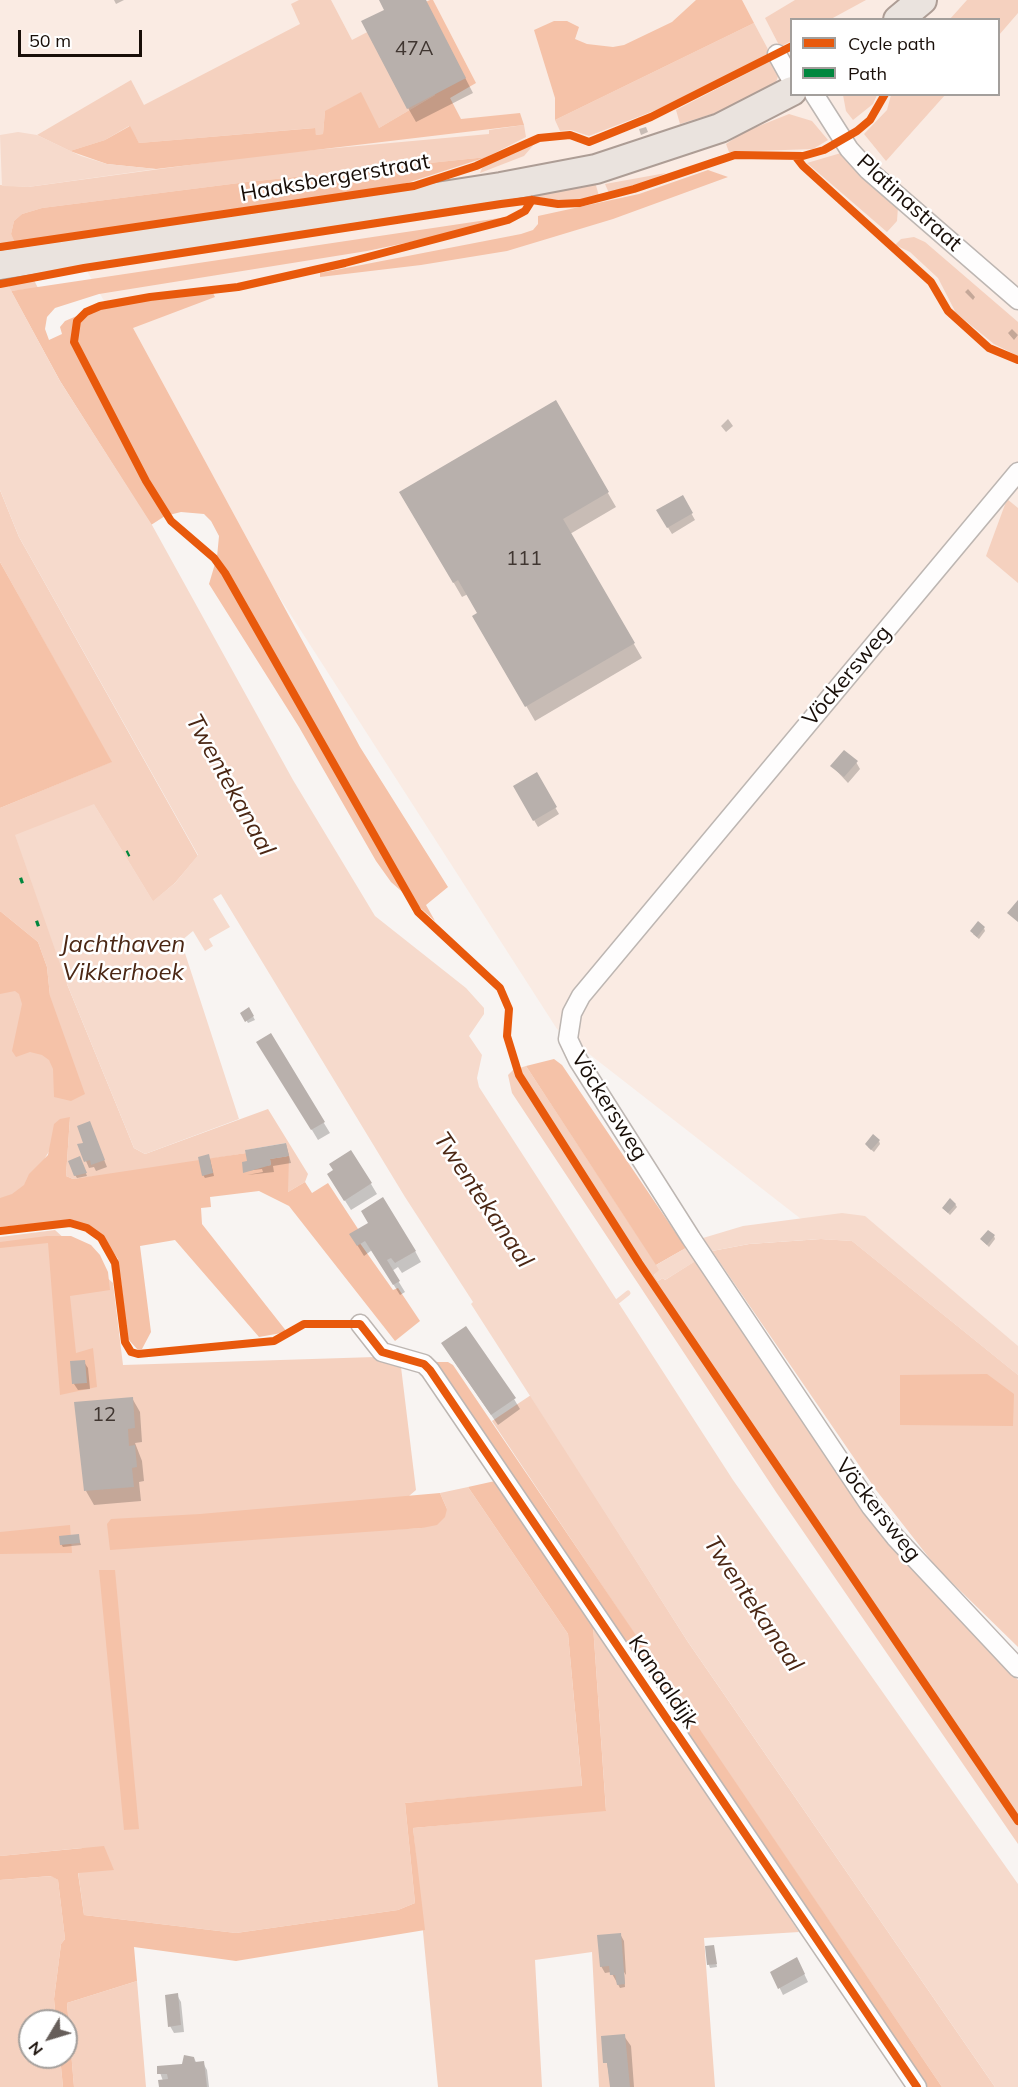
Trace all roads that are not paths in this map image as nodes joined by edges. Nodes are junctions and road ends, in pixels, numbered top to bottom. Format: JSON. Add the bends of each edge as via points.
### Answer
{"nodes":[{"id":1,"x":922,"y":0,"type":"edge"},
{"id":2,"x":900,"y":18,"type":"edge"},
{"id":3,"x":777,"y":54,"type":"dead end"},
{"id":4,"x":790,"y":77,"type":"edge"},
{"id":5,"x":790,"y":92,"type":"edge"},
{"id":6,"x":815,"y":96,"type":"edge"},
{"id":7,"x":8,"y":264,"type":"edge"},
{"id":8,"x":1018,"y":300,"type":"edge"},
{"id":9,"x":1018,"y":472,"type":"edge"},
{"id":10,"x":360,"y":1324,"type":"dead end"},
{"id":11,"x":1018,"y":1668,"type":"edge"},
{"id":12,"x":917,"y":2087,"type":"edge"}],
"edges":[{"from":1,"to":2,"type":"main road"},
{"from":3,"to":4,"type":"street"},
{"from":5,"to":7,"type":"main road","name":"Haaksbergerstraat","via":[[720,128],[596,168],[501,187]]},
{"from":6,"to":8,"type":"street","name":"Platinastraat","via":[[868,170]]},
{"from":9,"to":11,"type":"street","name":"Vöckersweg","via":[[589,987],[572,1013],[568,1039],[691,1238],[871,1507]]},
{"from":10,"to":12,"type":"street","name":"Kanaaldijk","via":[[382,1352],[424,1364],[430,1370]]}]}
